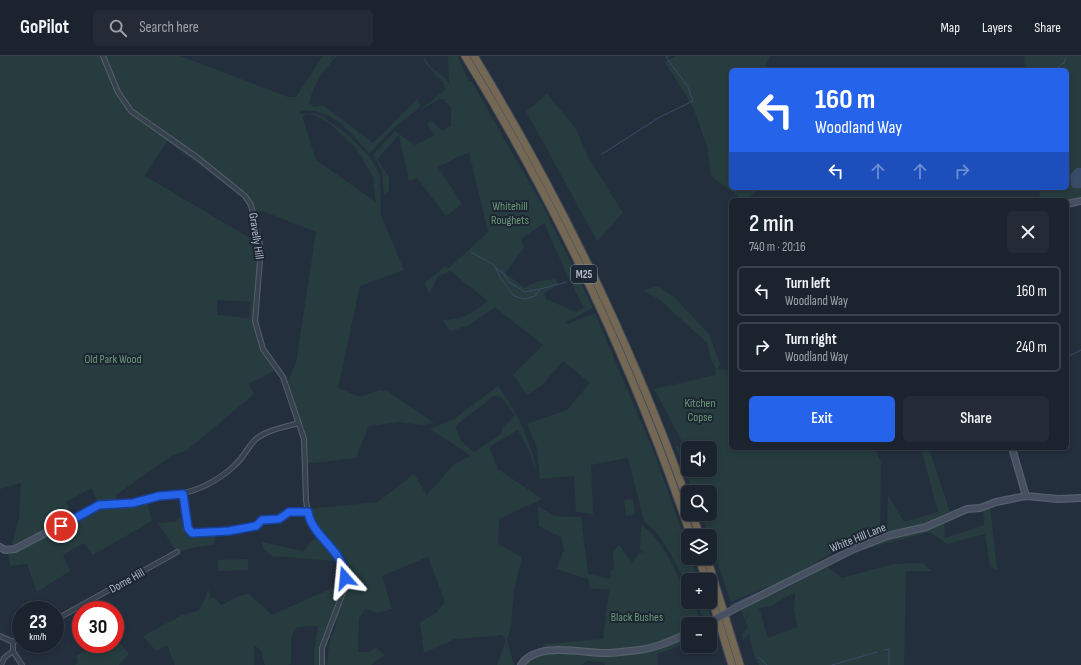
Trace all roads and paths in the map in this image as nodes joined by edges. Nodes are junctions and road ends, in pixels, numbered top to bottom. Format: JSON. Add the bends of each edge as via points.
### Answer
{"nodes":[{"id":1,"x":103,"y":56,"type":"edge"},
{"id":2,"x":465,"y":56,"type":"edge"},
{"id":3,"x":474,"y":56,"type":"edge"},
{"id":4,"x":1081,"y":201,"type":"edge"},
{"id":5,"x":1069,"y":204,"type":"edge"},
{"id":6,"x":299,"y":423,"type":"junction"},
{"id":7,"x":1013,"y":450,"type":"edge"},
{"id":8,"x":681,"y":485,"type":"edge"},
{"id":9,"x":183,"y":494,"type":"junction"},
{"id":10,"x":167,"y":495,"type":"joint"},
{"id":11,"x":1026,"y":496,"type":"junction"},
{"id":12,"x":1081,"y":498,"type":"edge"},
{"id":13,"x":308,"y":512,"type":"junction"},
{"id":14,"x":688,"y":529,"type":"edge"},
{"id":15,"x":0,"y":547,"type":"edge"},
{"id":16,"x":177,"y":552,"type":"dead end"},
{"id":17,"x":709,"y":565,"type":"edge"},
{"id":18,"x":715,"y":609,"type":"edge"},
{"id":19,"x":64,"y":615,"type":"edge"},
{"id":20,"x":717,"y":618,"type":"edge"},
{"id":21,"x":0,"y":636,"type":"edge"},
{"id":22,"x":681,"y":636,"type":"edge"},
{"id":23,"x":12,"y":642,"type":"edge"},
{"id":24,"x":12,"y":652,"type":"edge"},
{"id":25,"x":14,"y":653,"type":"edge"},
{"id":26,"x":1,"y":665,"type":"edge"},
{"id":27,"x":22,"y":665,"type":"edge"},
{"id":28,"x":322,"y":665,"type":"edge"},
{"id":29,"x":521,"y":665,"type":"edge"},
{"id":30,"x":732,"y":665,"type":"edge"},
{"id":31,"x":740,"y":665,"type":"edge"}],
"edges":[{"from":1,"to":6,"type":"street","name":"Gravelly Hill","via":[[118,92],[131,111],[198,158],[245,196],[252,205],[261,249],[255,321],[263,349],[283,377]]},
{"from":2,"to":14,"type":"highway","number":"M25","via":[[542,191],[597,301],[650,423]]},
{"from":3,"to":8,"type":"highway","number":"M25","via":[[524,142],[586,260],[641,383]]},
{"from":4,"to":5,"type":"street"},
{"from":6,"to":9,"type":"street","via":[[264,434],[255,440],[237,464],[224,475]]},
{"from":6,"to":13,"type":"street","name":"Gravelly Hill","via":[[304,439]]},
{"from":7,"to":11,"type":"street"},
{"from":9,"to":10,"type":"street"},
{"from":9,"to":13,"type":"street","via":[[188,528],[192,533],[229,531],[256,526],[262,520],[279,519],[289,512]]},
{"from":10,"to":15,"type":"street","via":[[133,503],[99,505],[15,549],[6,550]]},
{"from":11,"to":12,"type":"street","name":"White Hill Lane"},
{"from":11,"to":20,"type":"street","name":"White Hill Lane","bridge":true,"via":[[980,508],[967,508],[926,527],[887,536],[854,549]]},
{"from":13,"to":28,"type":"street","name":"Gravelly Hill","via":[[310,522],[345,569],[345,587],[322,648]]},
{"from":16,"to":19,"type":"street","name":"Dome Hill"},
{"from":17,"to":31,"type":"highway"},
{"from":18,"to":30,"type":"highway"},
{"from":21,"to":23,"type":"street"},
{"from":22,"to":29,"type":"street","via":[[640,650],[606,653],[555,650],[540,652],[529,656]]},
{"from":24,"to":26,"type":"street","via":[[4,658]]},
{"from":25,"to":27,"type":"street"}]}
